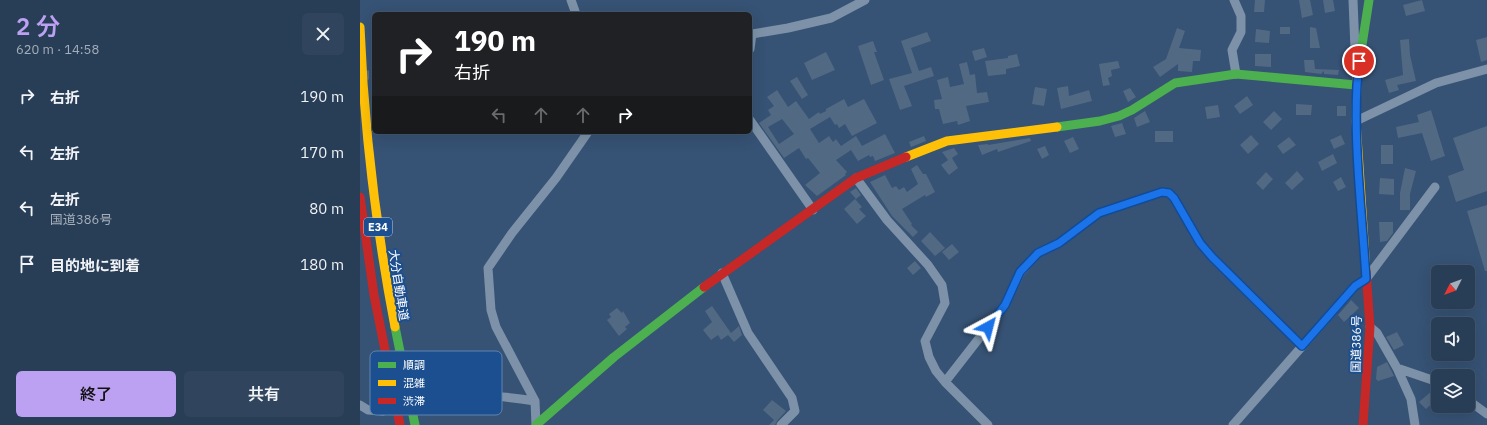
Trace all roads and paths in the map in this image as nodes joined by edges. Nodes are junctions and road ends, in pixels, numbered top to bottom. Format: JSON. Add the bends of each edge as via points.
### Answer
{"nodes":[{"id":1,"x":571,"y":0,"type":"edge"},
{"id":2,"x":865,"y":0,"type":"edge"},
{"id":3,"x":1234,"y":0,"type":"edge"},
{"id":4,"x":1353,"y":0,"type":"edge"},
{"id":5,"x":1369,"y":0,"type":"edge"},
{"id":6,"x":575,"y":12,"type":"edge"},
{"id":7,"x":360,"y":27,"type":"edge"},
{"id":8,"x":752,"y":34,"type":"edge"},
{"id":9,"x":1359,"y":61,"type":"junction"},
{"id":10,"x":1487,"y":69,"type":"edge"},
{"id":11,"x":1236,"y":74,"type":"junction"},
{"id":12,"x":1356,"y":85,"type":"junction"},
{"id":13,"x":1356,"y":121,"type":"junction"},
{"id":14,"x":752,"y":123,"type":"edge"},
{"id":15,"x":587,"y":134,"type":"edge"},
{"id":16,"x":856,"y":178,"type":"junction"},
{"id":17,"x":1435,"y":187,"type":"dead end"},
{"id":18,"x":360,"y":197,"type":"edge"},
{"id":19,"x":813,"y":210,"type":"junction"},
{"id":20,"x":722,"y":273,"type":"junction"},
{"id":21,"x":1366,"y":279,"type":"junction"},
{"id":22,"x":1370,"y":327,"type":"junction"},
{"id":23,"x":1302,"y":346,"type":"junction"},
{"id":24,"x":385,"y":351,"type":"edge"},
{"id":25,"x":400,"y":351,"type":"edge"},
{"id":26,"x":1397,"y":368,"type":"junction"},
{"id":27,"x":1431,"y":380,"type":"edge"},
{"id":28,"x":945,"y":382,"type":"junction"},
{"id":29,"x":502,"y":397,"type":"edge"},
{"id":30,"x":535,"y":401,"type":"junction"},
{"id":31,"x":360,"y":405,"type":"edge"},
{"id":32,"x":1475,"y":405,"type":"edge"},
{"id":33,"x":370,"y":410,"type":"edge"},
{"id":34,"x":1487,"y":414,"type":"edge"},
{"id":35,"x":398,"y":415,"type":"edge"},
{"id":36,"x":413,"y":415,"type":"edge"},
{"id":37,"x":400,"y":425,"type":"edge"},
{"id":38,"x":415,"y":425,"type":"edge"},
{"id":39,"x":536,"y":425,"type":"edge"},
{"id":40,"x":781,"y":425,"type":"edge"},
{"id":41,"x":988,"y":425,"type":"edge"},
{"id":42,"x":1233,"y":425,"type":"edge"},
{"id":43,"x":1363,"y":425,"type":"edge"},
{"id":44,"x":1415,"y":425,"type":"edge"}],
"edges":[{"from":1,"to":6,"type":"street"},
{"from":2,"to":8,"type":"street","via":[[831,18]]},
{"from":3,"to":11,"type":"street","via":[[1241,16],[1241,32],[1232,50]]},
{"from":4,"to":9,"type":"street","via":[[1355,49]]},
{"from":5,"to":9,"type":"main road","name":"国道386号"},
{"from":7,"to":25,"type":"main road","name":"大分自動車道","number":"E34","via":[[364,95],[377,217]]},
{"from":9,"to":12,"type":"main road","name":"国道386号"},
{"from":10,"to":13,"type":"street","via":[[1436,83]]},
{"from":11,"to":12,"type":"main road"},
{"from":11,"to":16,"type":"main road","via":[[1175,83],[1132,110],[1100,121],[947,141]]},
{"from":12,"to":13,"type":"main road","name":"国道386号"},
{"from":13,"to":21,"type":"main road","name":"国道386号"},
{"from":14,"to":19,"type":"street"},
{"from":15,"to":30,"type":"street","via":[[488,268],[491,310],[496,327]]},
{"from":16,"to":19,"type":"main road"},
{"from":16,"to":28,"type":"street","via":[[887,220],[942,284],[945,303],[926,341],[929,358]]},
{"from":17,"to":21,"type":"street"},
{"from":18,"to":24,"type":"main road","number":"E34","via":[[374,295]]},
{"from":19,"to":20,"type":"main road"},
{"from":20,"to":39,"type":"main road","via":[[614,357]]},
{"from":20,"to":40,"type":"street","via":[[748,333],[792,398],[795,411]]},
{"from":21,"to":22,"type":"main road","name":"国道386号"},
{"from":21,"to":23,"type":"street","via":[[1355,286]]},
{"from":22,"to":26,"type":"street","via":[[1377,333]]},
{"from":22,"to":43,"type":"main road","name":"国道386号"},
{"from":23,"to":28,"type":"street","via":[[1212,257],[1200,243],[1174,198],[1169,193],[1162,192],[1099,213],[1059,243],[1038,253],[1020,272],[1005,305]]},
{"from":23,"to":42,"type":"street"},
{"from":26,"to":27,"type":"street"},
{"from":26,"to":44,"type":"street","via":[[1411,399]]},
{"from":28,"to":41,"type":"street"},
{"from":29,"to":30,"type":"street","bridge":true},
{"from":30,"to":39,"type":"street"},
{"from":31,"to":33,"type":"street","bridge":true},
{"from":32,"to":34,"type":"street"},
{"from":35,"to":37,"type":"main road","number":"E34"},
{"from":36,"to":38,"type":"main road","name":"大分自動車道","number":"E34"}]}
